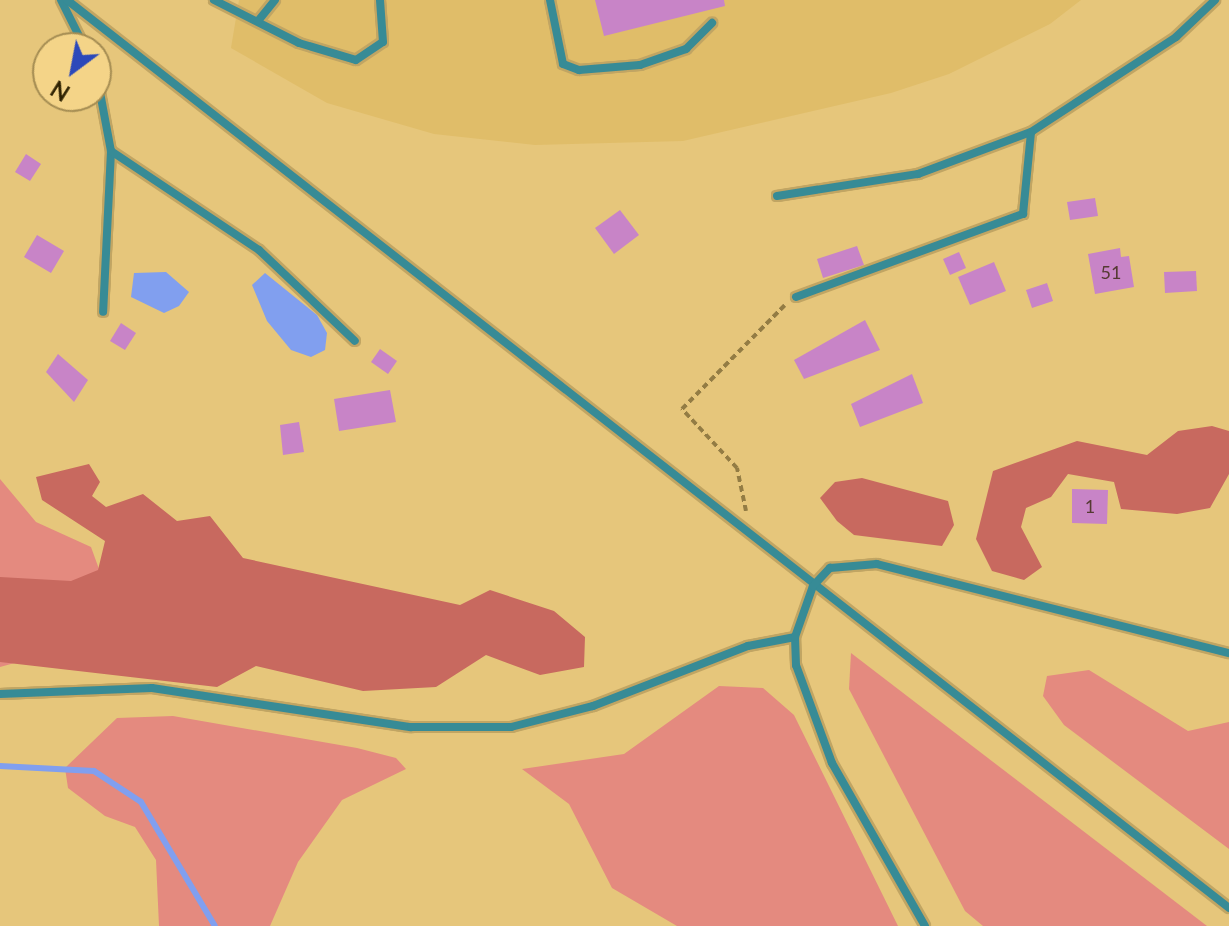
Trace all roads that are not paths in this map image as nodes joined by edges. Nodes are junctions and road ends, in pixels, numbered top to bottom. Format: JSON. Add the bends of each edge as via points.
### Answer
{"nodes":[{"id":1,"x":64,"y":0,"type":"edge"},
{"id":2,"x":214,"y":0,"type":"edge"},
{"id":3,"x":275,"y":0,"type":"edge"},
{"id":4,"x":380,"y":0,"type":"edge"},
{"id":5,"x":550,"y":0,"type":"edge"},
{"id":6,"x":1215,"y":0,"type":"edge"},
{"id":7,"x":258,"y":21,"type":"junction"},
{"id":8,"x":712,"y":23,"type":"dead end"},
{"id":9,"x":78,"y":32,"type":"edge"},
{"id":10,"x":104,"y":112,"type":"edge"},
{"id":11,"x":1031,"y":132,"type":"junction"},
{"id":12,"x":111,"y":151,"type":"junction"},
{"id":13,"x":777,"y":196,"type":"dead end"},
{"id":14,"x":796,"y":297,"type":"road end"},
{"id":15,"x":103,"y":312,"type":"dead end"},
{"id":16,"x":355,"y":341,"type":"dead end"},
{"id":17,"x":813,"y":586,"type":"junction"},
{"id":18,"x":795,"y":637,"type":"junction"},
{"id":19,"x":1229,"y":653,"type":"edge"},
{"id":20,"x":0,"y":694,"type":"edge"},
{"id":21,"x":1229,"y":908,"type":"edge"},
{"id":22,"x":925,"y":926,"type":"edge"}],
"edges":[{"from":1,"to":9,"type":"lane"},
{"from":1,"to":17,"type":"lane","via":[[330,200]]},
{"from":2,"to":7,"type":"lane"},
{"from":3,"to":7,"type":"lane"},
{"from":4,"to":7,"type":"lane","via":[[383,42],[356,60]]},
{"from":5,"to":8,"type":"lane","via":[[563,64],[579,70],[640,65],[686,49]]},
{"from":6,"to":11,"type":"lane","via":[[1176,37]]},
{"from":10,"to":12,"type":"lane"},
{"from":11,"to":13,"type":"lane","via":[[918,174]]},
{"from":11,"to":14,"type":"lane","via":[[1023,214]]},
{"from":12,"to":15,"type":"lane"},
{"from":12,"to":16,"type":"lane","via":[[259,250]]},
{"from":17,"to":18,"type":"lane"},
{"from":17,"to":19,"type":"lane","via":[[830,568],[877,564]]},
{"from":17,"to":21,"type":"lane"},
{"from":18,"to":20,"type":"lane","via":[[748,646],[593,706],[511,727],[411,727],[152,688]]},
{"from":18,"to":22,"type":"lane","via":[[806,702],[832,763]]}]}
